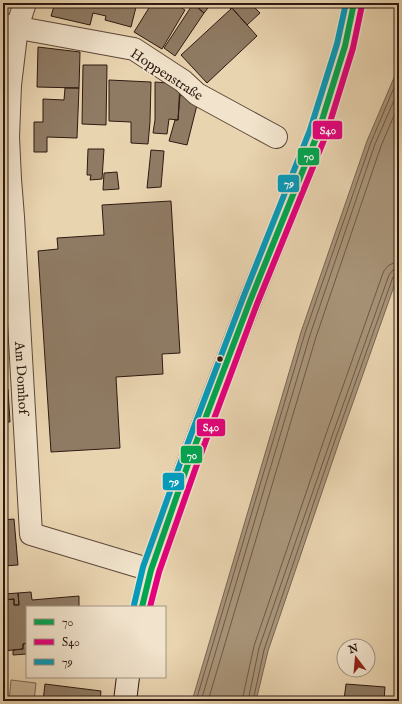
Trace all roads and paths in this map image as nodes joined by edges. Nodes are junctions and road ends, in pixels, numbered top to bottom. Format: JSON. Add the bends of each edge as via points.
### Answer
{"nodes":[{"id":1,"x":25,"y":3,"type":"edge"},
{"id":2,"x":354,"y":3,"type":"edge"},
{"id":3,"x":10,"y":26,"type":"edge"},
{"id":4,"x":276,"y":137,"type":"dead end"},
{"id":5,"x":151,"y":570,"type":"junction"},
{"id":6,"x":142,"y":606,"type":"edge"},
{"id":7,"x":128,"y":678,"type":"edge"},
{"id":8,"x":125,"y":701,"type":"edge"}],
"edges":[{"from":1,"to":3,"type":"street","name":"Am Domhof"},
{"from":2,"to":5,"type":"street","via":[[345,46],[318,133],[250,301]]},
{"from":3,"to":4,"type":"street","name":"Hoppenstraße","via":[[134,49],[183,81],[197,94]]},
{"from":3,"to":5,"type":"street","name":"Am Domhof","via":[[8,137],[31,534]]},
{"from":5,"to":6,"type":"street"},
{"from":7,"to":8,"type":"street"}]}
